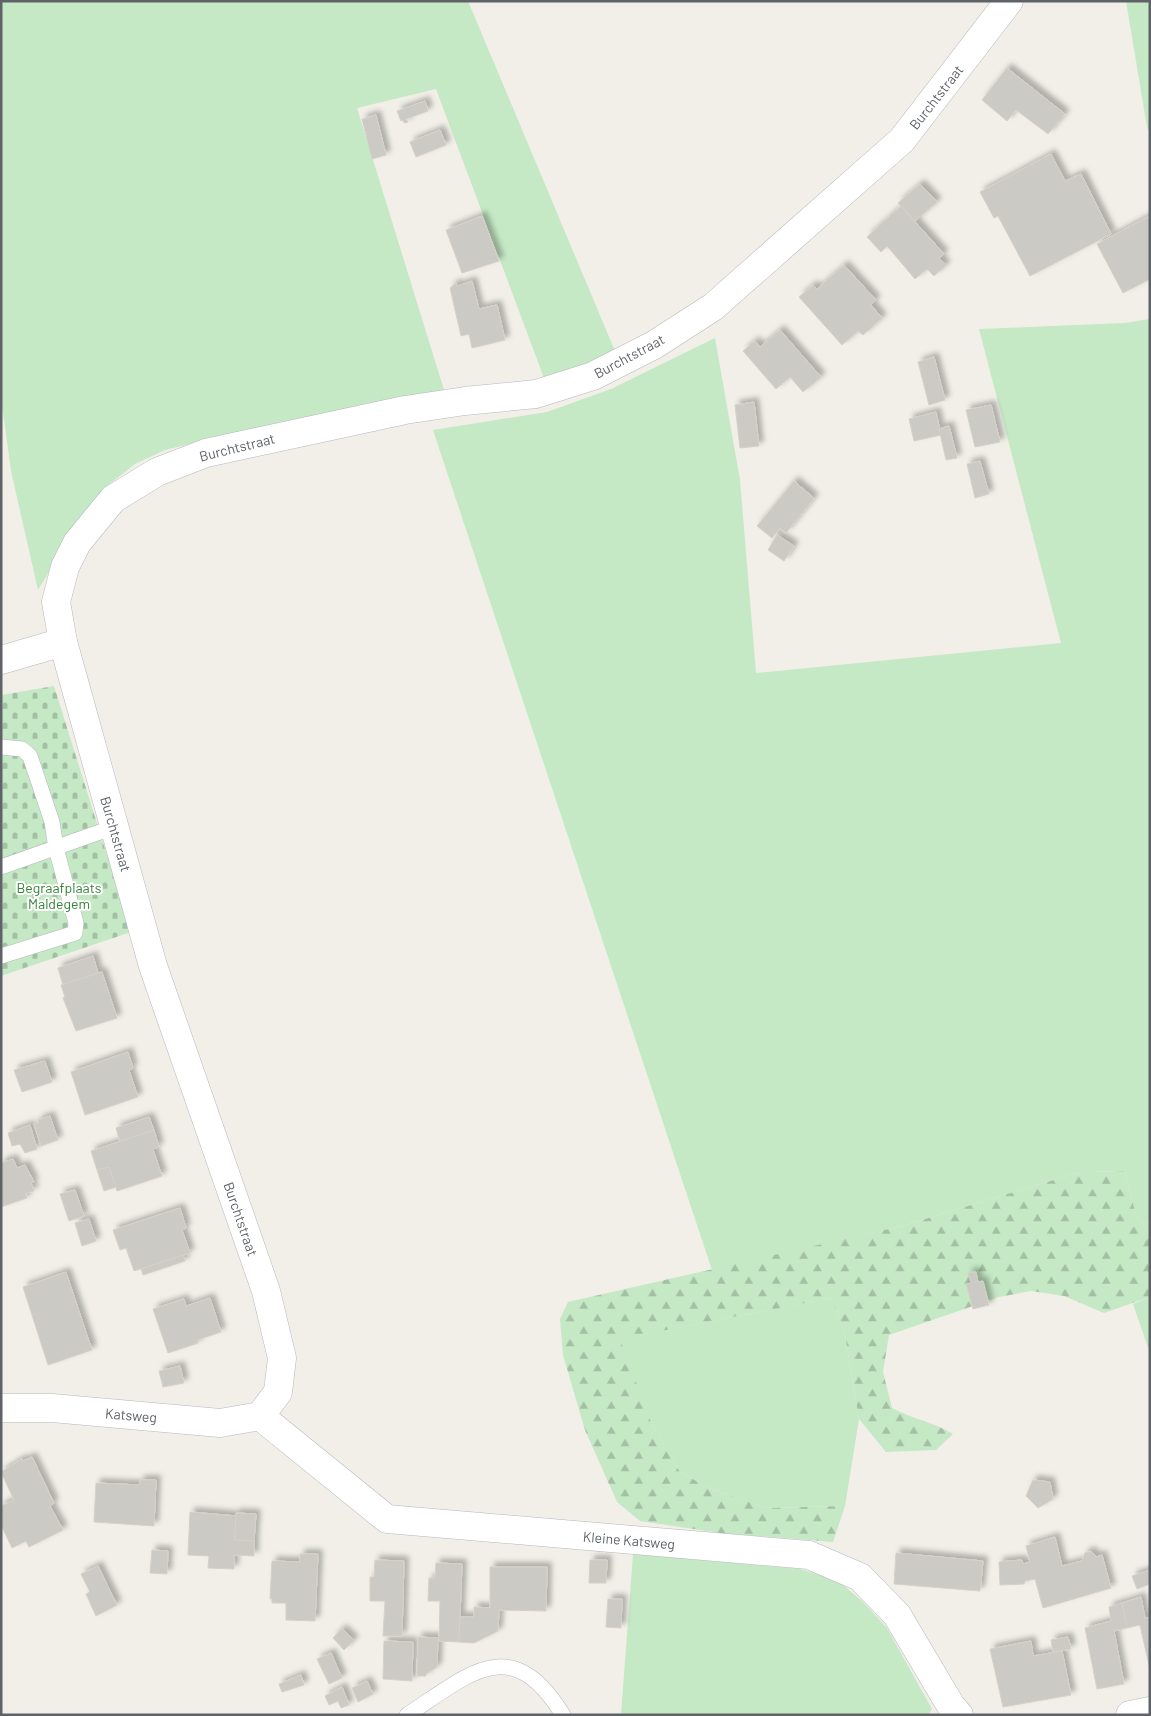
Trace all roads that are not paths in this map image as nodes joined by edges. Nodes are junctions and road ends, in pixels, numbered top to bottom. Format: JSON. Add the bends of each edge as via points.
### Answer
{"nodes":[{"id":1,"x":1008,"y":1,"type":"edge"},
{"id":2,"x":63,"y":642,"type":"junction"},
{"id":3,"x":1,"y":660,"type":"edge"},
{"id":4,"x":1,"y":747,"type":"edge"},
{"id":5,"x":114,"y":827,"type":"junction"},
{"id":6,"x":56,"y":848,"type":"junction"},
{"id":7,"x":1,"y":867,"type":"edge"},
{"id":8,"x":1,"y":956,"type":"edge"},
{"id":9,"x":1,"y":1408,"type":"edge"},
{"id":10,"x":260,"y":1416,"type":"junction"},
{"id":11,"x":1150,"y":1710,"type":"edge"},
{"id":12,"x":407,"y":1715,"type":"edge"},
{"id":13,"x":563,"y":1715,"type":"edge"},
{"id":14,"x":959,"y":1715,"type":"edge"},
{"id":15,"x":1130,"y":1715,"type":"edge"}],
"edges":[{"from":1,"to":2,"type":"street","name":"Burchtstraat","via":[[902,140],[713,307],[654,345],[593,376],[536,394],[405,410],[206,453],[157,472],[113,499],[77,543],[64,567],[56,602]]},
{"from":2,"to":3,"type":"street"},
{"from":2,"to":5,"type":"street","name":"Burchtstraat"},
{"from":4,"to":6,"type":"lane","via":[[22,749],[30,756],[52,822]]},
{"from":5,"to":6,"type":"lane"},
{"from":5,"to":10,"type":"street","name":"Burchtstraat","via":[[153,966],[266,1291],[282,1358],[278,1392]]},
{"from":6,"to":7,"type":"lane"},
{"from":6,"to":8,"type":"lane","via":[[76,923],[75,933]]},
{"from":9,"to":10,"type":"street","name":"Katsweg","via":[[52,1408],[220,1423]]},
{"from":10,"to":14,"type":"street","name":"Kleine Katsweg","via":[[387,1518],[809,1555],[839,1566],[860,1577],[897,1614]]},
{"from":11,"to":15,"type":"street"},
{"from":12,"to":13,"type":"lane","via":[[472,1673],[505,1666],[523,1671],[538,1681]]}]}
